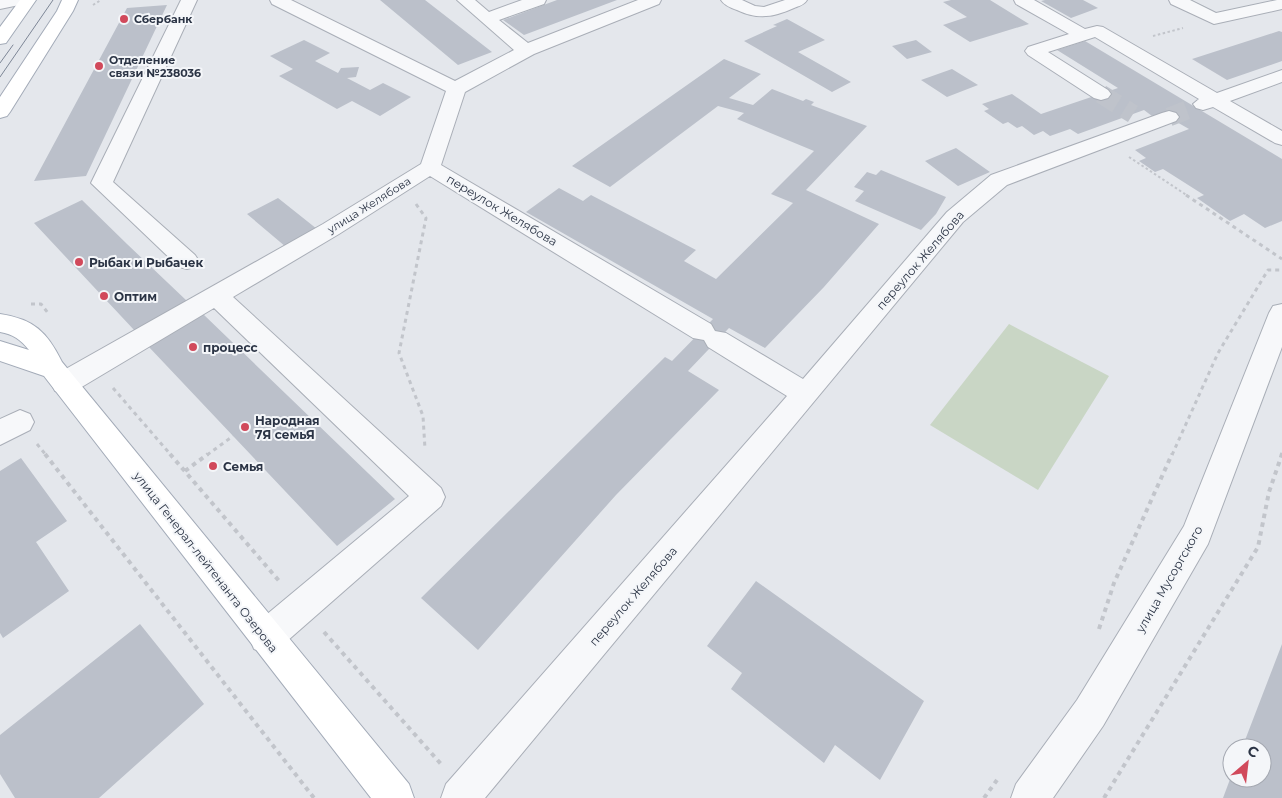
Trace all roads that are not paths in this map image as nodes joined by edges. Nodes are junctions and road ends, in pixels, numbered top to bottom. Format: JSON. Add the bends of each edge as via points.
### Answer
{"nodes":[{"id":1,"x":18,"y":0,"type":"edge"},
{"id":2,"x":28,"y":0,"type":"edge"},
{"id":3,"x":70,"y":0,"type":"edge"},
{"id":4,"x":189,"y":0,"type":"edge"},
{"id":5,"x":278,"y":0,"type":"edge"},
{"id":6,"x":466,"y":0,"type":"edge"},
{"id":7,"x":538,"y":0,"type":"edge"},
{"id":8,"x":653,"y":0,"type":"edge"},
{"id":9,"x":730,"y":0,"type":"edge"},
{"id":10,"x":799,"y":0,"type":"edge"},
{"id":11,"x":1022,"y":0,"type":"edge"},
{"id":12,"x":1177,"y":0,"type":"edge"},
{"id":13,"x":1274,"y":0,"type":"edge"},
{"id":14,"x":0,"y":4,"type":"edge"},
{"id":15,"x":1282,"y":4,"type":"edge"},
{"id":16,"x":488,"y":18,"type":"junction"},
{"id":17,"x":1083,"y":36,"type":"junction"},
{"id":18,"x":0,"y":39,"type":"edge"},
{"id":19,"x":524,"y":50,"type":"junction"},
{"id":20,"x":1282,"y":76,"type":"edge"},
{"id":21,"x":456,"y":89,"type":"junction"},
{"id":22,"x":1100,"y":94,"type":"tunnel mouth"},
{"id":23,"x":1214,"y":100,"type":"junction"},
{"id":24,"x":1195,"y":107,"type":"tunnel mouth"},
{"id":25,"x":0,"y":112,"type":"edge"},
{"id":26,"x":1151,"y":119,"type":"tunnel mouth"},
{"id":27,"x":1282,"y":139,"type":"edge"},
{"id":28,"x":430,"y":167,"type":"junction"},
{"id":29,"x":187,"y":261,"type":"dead end"},
{"id":30,"x":216,"y":296,"type":"junction"},
{"id":31,"x":1282,"y":313,"type":"edge"},
{"id":32,"x":0,"y":323,"type":"edge"},
{"id":33,"x":0,"y":350,"type":"edge"},
{"id":34,"x":59,"y":376,"type":"junction"},
{"id":35,"x":806,"y":394,"type":"junction"},
{"id":36,"x":266,"y":637,"type":"junction"},
{"id":37,"x":462,"y":795,"type":"edge"},
{"id":38,"x":395,"y":798,"type":"edge"},
{"id":39,"x":1030,"y":798,"type":"edge"}],
"edges":[{"from":1,"to":14,"type":"street"},
{"from":2,"to":18,"type":"main road"},
{"from":3,"to":25,"type":"main road"},
{"from":4,"to":29,"type":"street","via":[[102,183]]},
{"from":5,"to":21,"type":"street"},
{"from":6,"to":16,"type":"street"},
{"from":7,"to":16,"type":"street"},
{"from":8,"to":19,"type":"street"},
{"from":9,"to":10,"type":"street","via":[[751,12],[764,13]]},
{"from":11,"to":17,"type":"street"},
{"from":12,"to":15,"type":"street","via":[[1214,20]]},
{"from":13,"to":15,"type":"street"},
{"from":16,"to":19,"type":"street"},
{"from":17,"to":22,"type":"street","via":[[1034,51]]},
{"from":17,"to":23,"type":"street","via":[[1097,31]]},
{"from":19,"to":21,"type":"street","via":[[484,70]]},
{"from":20,"to":23,"type":"street"},
{"from":21,"to":28,"type":"street"},
{"from":23,"to":24,"type":"street"},
{"from":23,"to":27,"type":"street"},
{"from":26,"to":35,"type":"street","name":"переулок Желябова","via":[[1105,142],[999,180],[955,217]]},
{"from":28,"to":30,"type":"street","name":"улица Желябова"},
{"from":28,"to":35,"type":"street","name":"переулок Желябова"},
{"from":30,"to":34,"type":"street","name":"улица Желябова","via":[[95,367]]},
{"from":30,"to":36,"type":"street","via":[[430,497]]},
{"from":31,"to":39,"type":"street","name":"улица Мусоргского","via":[[1197,534],[1090,713]]},
{"from":32,"to":34,"type":"main road","name":"улица Генерал-лейтенанта Озерова","via":[[28,333],[42,345]]},
{"from":33,"to":34,"type":"main road"},
{"from":34,"to":36,"type":"main road","name":"улица Генерал-лейтенанта Озерова"},
{"from":35,"to":37,"type":"street","name":"переулок Желябова"},
{"from":36,"to":38,"type":"main road","name":"улица Генерал-лейтенанта Озерова"}]}
